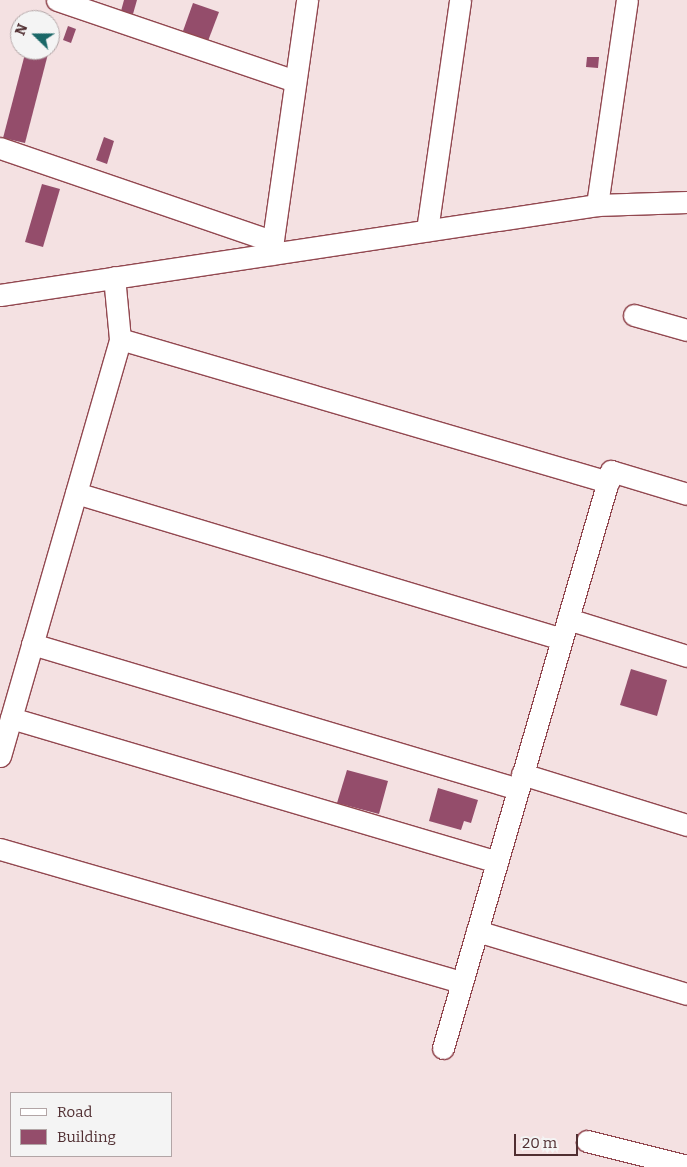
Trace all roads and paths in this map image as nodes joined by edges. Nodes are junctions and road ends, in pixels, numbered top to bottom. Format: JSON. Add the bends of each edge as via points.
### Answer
{"nodes":[{"id":1,"x":57,"y":0,"type":"edge"},
{"id":2,"x":306,"y":0,"type":"edge"},
{"id":3,"x":460,"y":0,"type":"edge"},
{"id":4,"x":627,"y":0,"type":"edge"},
{"id":5,"x":295,"y":81,"type":"junction"},
{"id":6,"x":0,"y":148,"type":"edge"},
{"id":7,"x":687,"y":202,"type":"edge"},
{"id":8,"x":598,"y":205,"type":"junction"},
{"id":9,"x":427,"y":230,"type":"junction"},
{"id":10,"x":272,"y":248,"type":"junction"},
{"id":11,"x":114,"y":277,"type":"junction"},
{"id":12,"x":0,"y":294,"type":"edge"},
{"id":13,"x":634,"y":315,"type":"dead end"},
{"id":14,"x":687,"y":330,"type":"edge"},
{"id":15,"x":120,"y":339,"type":"junction"},
{"id":16,"x":608,"y":482,"type":"junction"},
{"id":17,"x":76,"y":493,"type":"junction"},
{"id":18,"x":687,"y":494,"type":"edge"},
{"id":19,"x":565,"y":629,"type":"junction"},
{"id":20,"x":32,"y":644,"type":"junction"},
{"id":21,"x":687,"y":656,"type":"edge"},
{"id":22,"x":11,"y":718,"type":"junction"},
{"id":23,"x":0,"y":756,"type":"edge"},
{"id":24,"x":520,"y":781,"type":"junction"},
{"id":25,"x":687,"y":825,"type":"edge"},
{"id":26,"x":0,"y":849,"type":"edge"},
{"id":27,"x":497,"y":862,"type":"junction"},
{"id":28,"x":477,"y":931,"type":"junction"},
{"id":29,"x":462,"y":982,"type":"junction"},
{"id":30,"x":687,"y":994,"type":"edge"},
{"id":31,"x":443,"y":1048,"type":"dead end"},
{"id":32,"x":587,"y":1141,"type":"dead end"},
{"id":33,"x":687,"y":1166,"type":"edge"}],
"edges":[{"from":1,"to":5,"type":"street"},
{"from":2,"to":5,"type":"street"},
{"from":3,"to":9,"type":"street"},
{"from":4,"to":8,"type":"street"},
{"from":5,"to":10,"type":"street"},
{"from":6,"to":10,"type":"street"},
{"from":7,"to":8,"type":"street"},
{"from":8,"to":9,"type":"street"},
{"from":9,"to":10,"type":"street"},
{"from":10,"to":11,"type":"street"},
{"from":11,"to":12,"type":"street"},
{"from":11,"to":15,"type":"street"},
{"from":13,"to":14,"type":"street"},
{"from":15,"to":16,"type":"street"},
{"from":15,"to":17,"type":"street"},
{"from":16,"to":18,"type":"street","via":[[611,471]]},
{"from":16,"to":19,"type":"street"},
{"from":17,"to":19,"type":"street"},
{"from":17,"to":20,"type":"street"},
{"from":19,"to":21,"type":"street"},
{"from":19,"to":24,"type":"street"},
{"from":20,"to":22,"type":"street"},
{"from":20,"to":24,"type":"street"},
{"from":22,"to":23,"type":"street"},
{"from":22,"to":27,"type":"street"},
{"from":24,"to":25,"type":"street"},
{"from":24,"to":27,"type":"street"},
{"from":26,"to":29,"type":"street"},
{"from":27,"to":28,"type":"street"},
{"from":28,"to":29,"type":"street"},
{"from":28,"to":30,"type":"street"},
{"from":29,"to":31,"type":"street"},
{"from":32,"to":33,"type":"street"}]}
